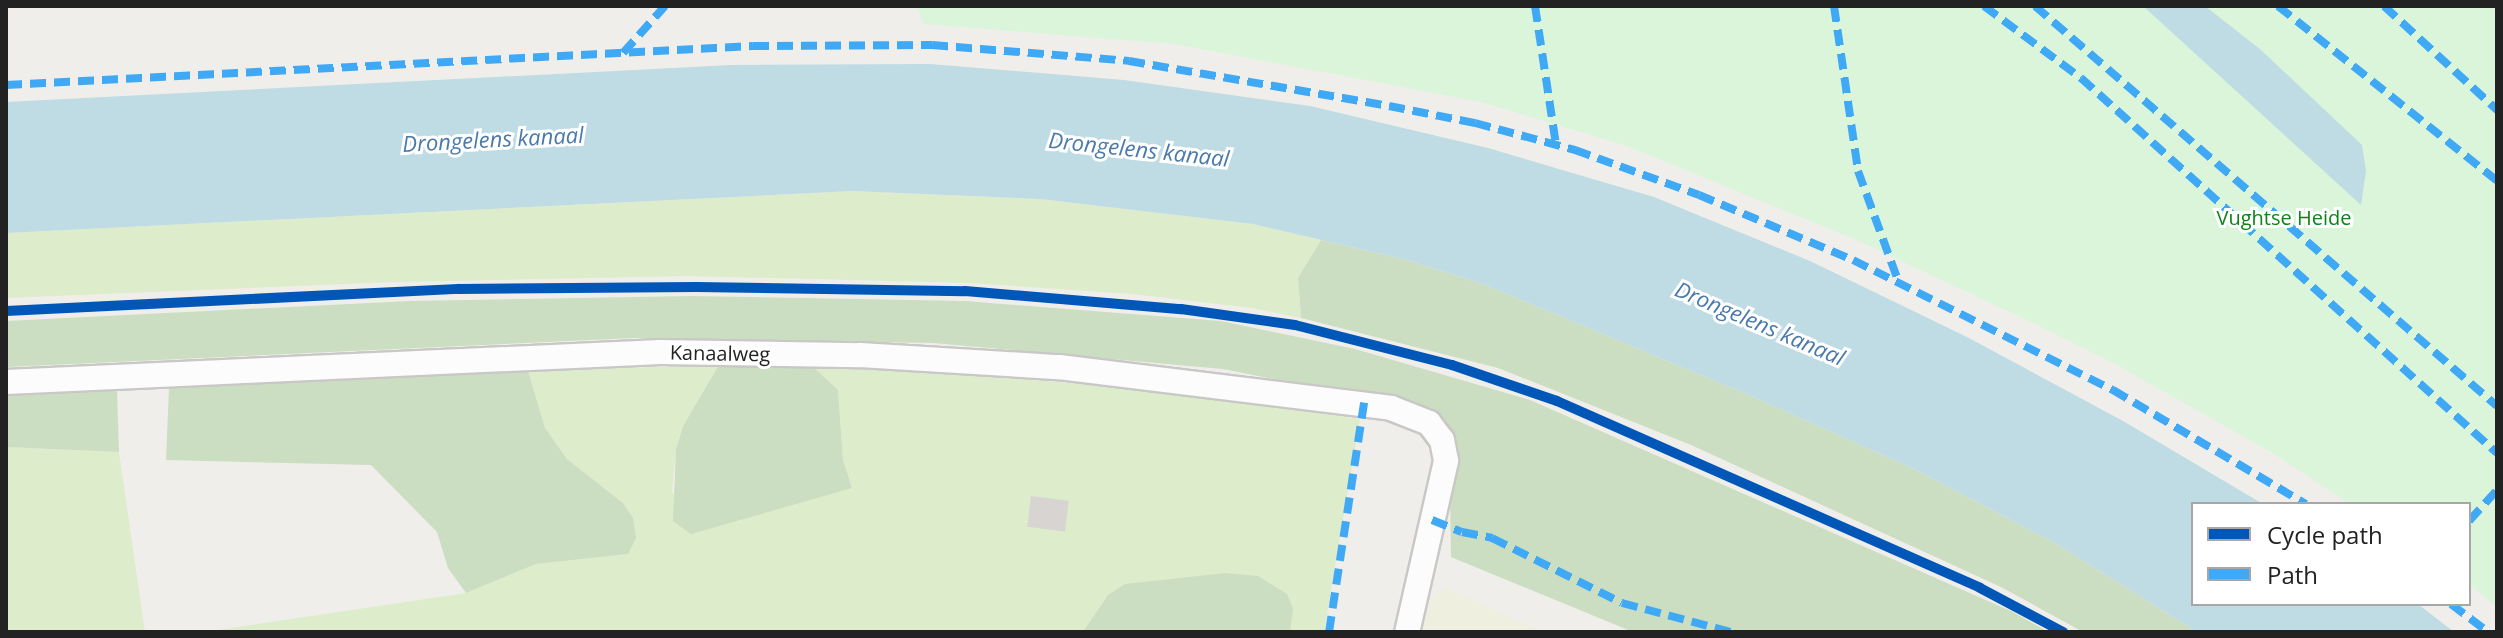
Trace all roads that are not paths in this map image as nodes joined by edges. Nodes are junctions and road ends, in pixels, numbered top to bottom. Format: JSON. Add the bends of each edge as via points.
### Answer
{"nodes":[{"id":1,"x":6,"y":382,"type":"edge"},
{"id":2,"x":1407,"y":632,"type":"edge"}],
"edges":[{"from":1,"to":2,"type":"street","name":"Kanaalweg","via":[[660,352],[860,355],[1059,367],[1364,403],[1429,423],[1442,440],[1446,461]]}]}
